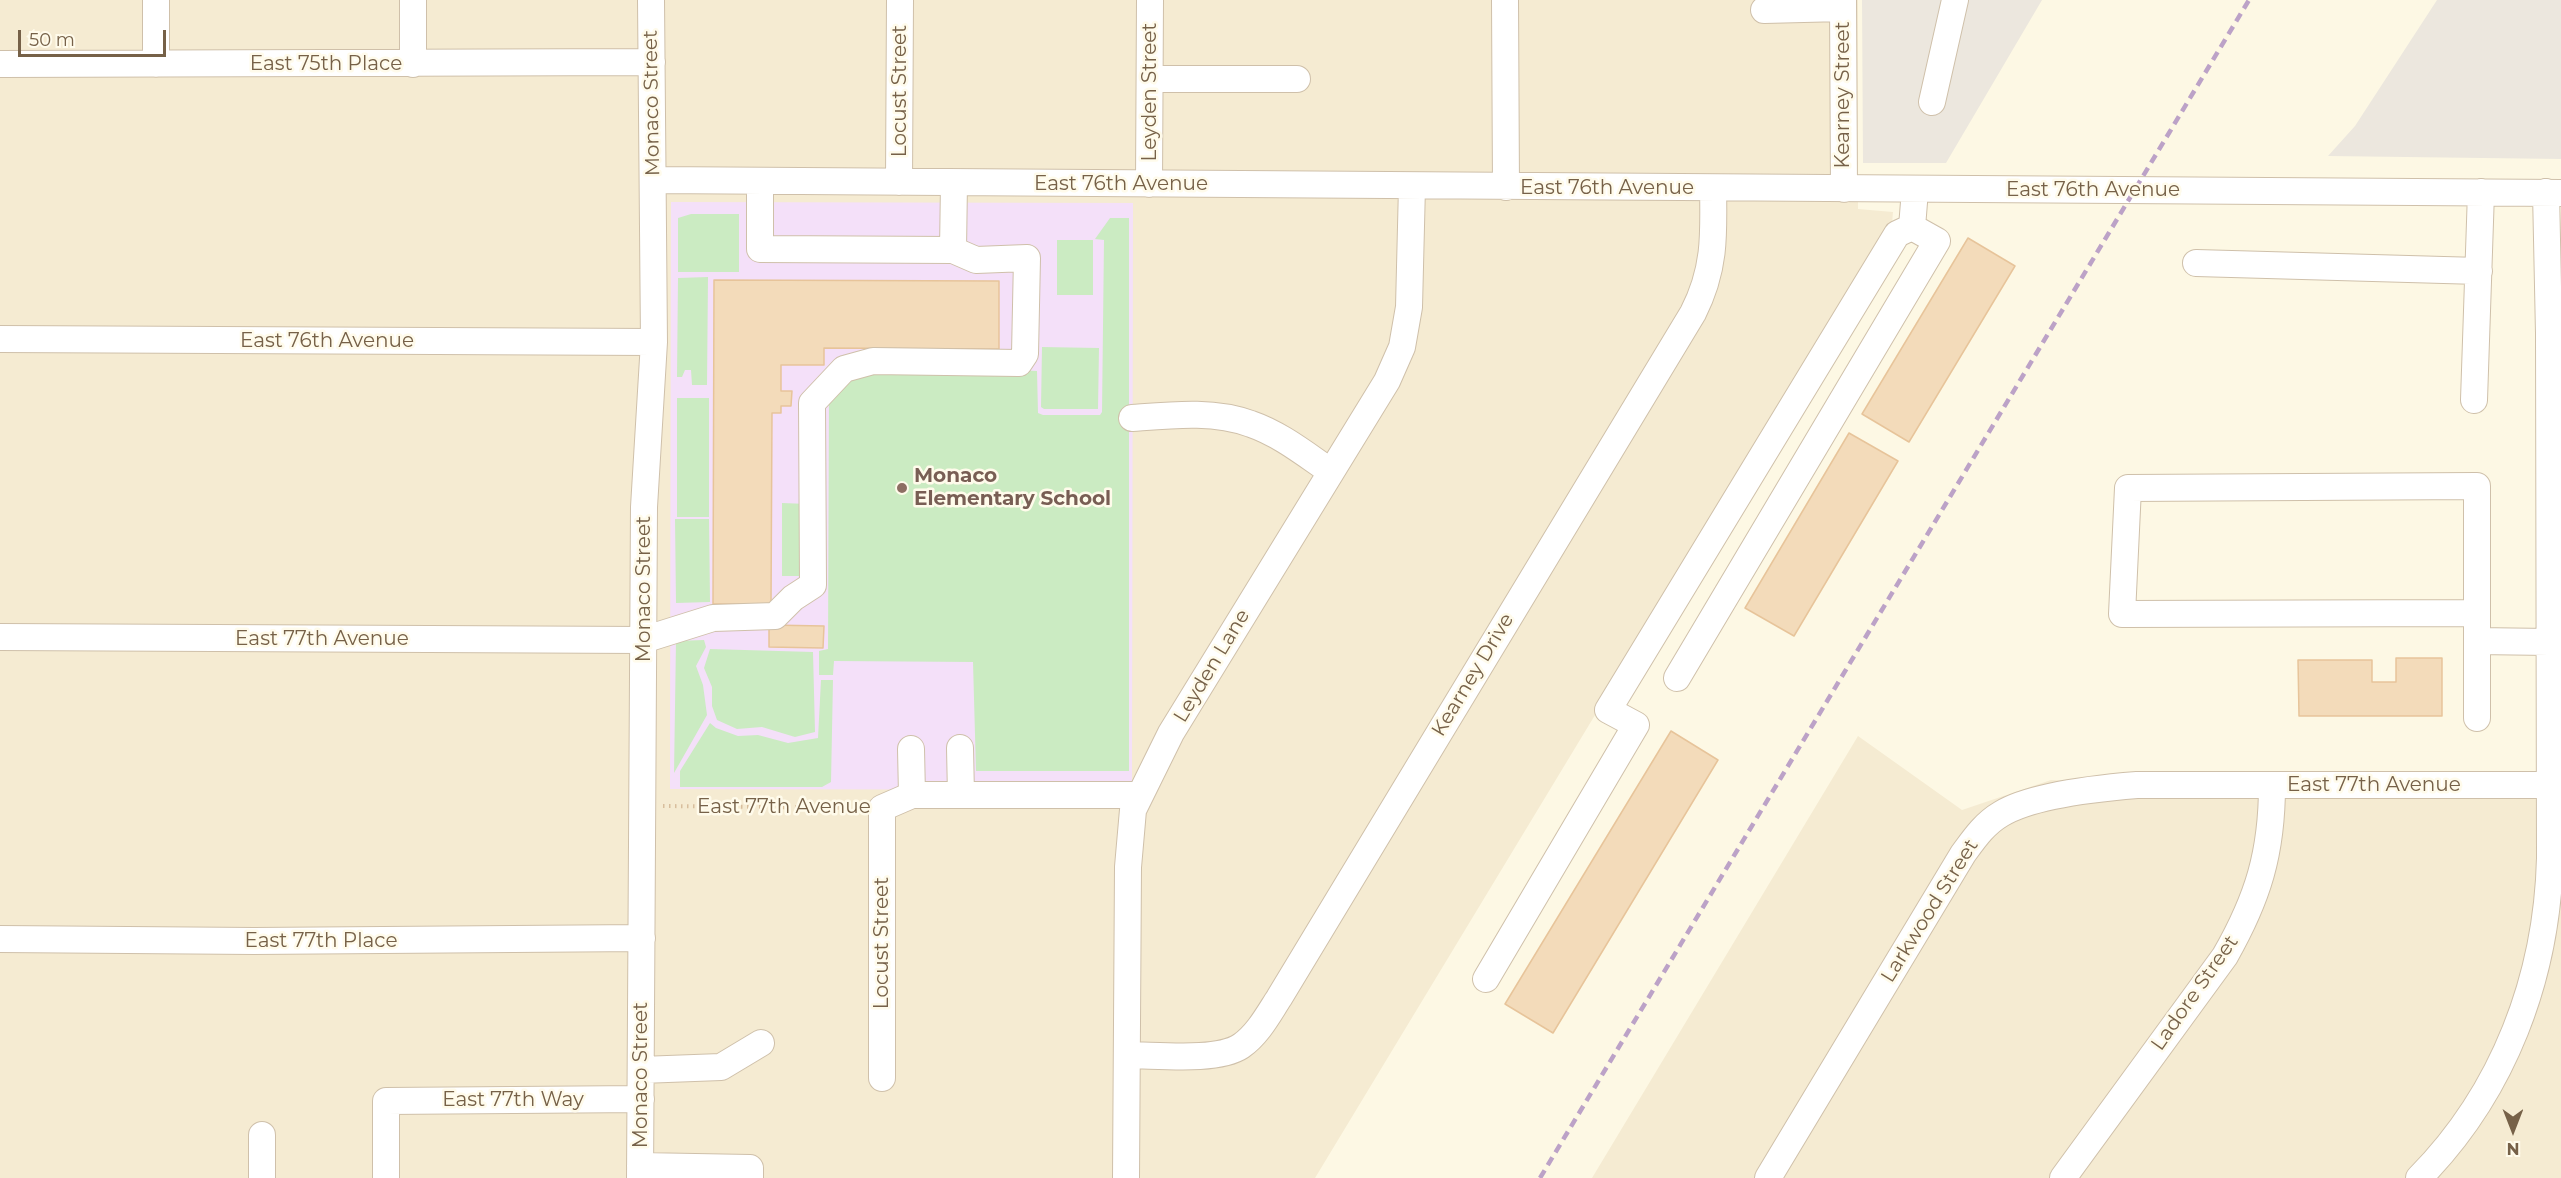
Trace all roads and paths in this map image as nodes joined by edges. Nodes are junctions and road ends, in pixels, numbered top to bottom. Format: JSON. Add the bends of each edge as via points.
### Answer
{"nodes":[{"id":1,"x":156,"y":0,"type":"edge"},
{"id":2,"x":413,"y":0,"type":"edge"},
{"id":3,"x":651,"y":0,"type":"edge"},
{"id":4,"x":900,"y":0,"type":"edge"},
{"id":5,"x":1150,"y":0,"type":"edge"},
{"id":6,"x":1505,"y":0,"type":"edge"},
{"id":7,"x":1955,"y":0,"type":"edge"},
{"id":8,"x":1843,"y":4,"type":"edge"},
{"id":9,"x":1764,"y":10,"type":"dead end"},
{"id":10,"x":652,"y":62,"type":"junction"},
{"id":11,"x":0,"y":64,"type":"edge"},
{"id":12,"x":156,"y":64,"type":"junction"},
{"id":13,"x":414,"y":64,"type":"junction"},
{"id":14,"x":1297,"y":79,"type":"dead end"},
{"id":15,"x":1150,"y":80,"type":"junction"},
{"id":16,"x":1932,"y":102,"type":"dead end"},
{"id":17,"x":654,"y":180,"type":"junction"},
{"id":18,"x":760,"y":181,"type":"junction"},
{"id":19,"x":899,"y":182,"type":"junction"},
{"id":20,"x":954,"y":183,"type":"junction"},
{"id":21,"x":1149,"y":184,"type":"junction"},
{"id":22,"x":1412,"y":186,"type":"junction"},
{"id":23,"x":1506,"y":187,"type":"junction"},
{"id":24,"x":1713,"y":188,"type":"junction"},
{"id":25,"x":1844,"y":189,"type":"junction"},
{"id":26,"x":1915,"y":190,"type":"junction"},
{"id":27,"x":2481,"y":192,"type":"junction"},
{"id":28,"x":2554,"y":192,"type":"edge"},
{"id":29,"x":1912,"y":227,"type":"junction"},
{"id":30,"x":953,"y":250,"type":"junction"},
{"id":31,"x":2196,"y":264,"type":"dead end"},
{"id":32,"x":2479,"y":271,"type":"junction"},
{"id":33,"x":0,"y":339,"type":"edge"},
{"id":34,"x":654,"y":342,"type":"junction"},
{"id":35,"x":2474,"y":400,"type":"dead end"},
{"id":36,"x":1132,"y":418,"type":"dead end"},
{"id":37,"x":1330,"y":471,"type":"junction"},
{"id":38,"x":2477,"y":613,"type":"junction"},
{"id":39,"x":0,"y":637,"type":"edge"},
{"id":40,"x":643,"y":640,"type":"junction"},
{"id":41,"x":2477,"y":641,"type":"junction"},
{"id":42,"x":2549,"y":642,"type":"junction"},
{"id":43,"x":1677,"y":678,"type":"dead end"},
{"id":44,"x":2477,"y":718,"type":"dead end"},
{"id":45,"x":960,"y":748,"type":"dead end"},
{"id":46,"x":911,"y":749,"type":"dead end"},
{"id":47,"x":2188,"y":785,"type":"joint"},
{"id":48,"x":2272,"y":785,"type":"junction"},
{"id":49,"x":2555,"y":785,"type":"edge"},
{"id":50,"x":912,"y":795,"type":"junction"},
{"id":51,"x":961,"y":795,"type":"junction"},
{"id":52,"x":1139,"y":795,"type":"junction"},
{"id":53,"x":643,"y":806,"type":"junction"},
{"id":54,"x":882,"y":808,"type":"junction"},
{"id":55,"x":642,"y":938,"type":"junction"},
{"id":56,"x":0,"y":939,"type":"edge"},
{"id":57,"x":1486,"y":979,"type":"dead end"},
{"id":58,"x":761,"y":1043,"type":"dead end"},
{"id":59,"x":1128,"y":1055,"type":"junction"},
{"id":60,"x":641,"y":1070,"type":"junction"},
{"id":61,"x":882,"y":1078,"type":"dead end"},
{"id":62,"x":641,"y":1100,"type":"junction"},
{"id":63,"x":262,"y":1135,"type":"dead end"},
{"id":64,"x":640,"y":1172,"type":"edge"},
{"id":65,"x":262,"y":1178,"type":"edge"},
{"id":66,"x":386,"y":1178,"type":"edge"},
{"id":67,"x":750,"y":1178,"type":"edge"},
{"id":68,"x":1126,"y":1178,"type":"edge"},
{"id":69,"x":1768,"y":1178,"type":"edge"},
{"id":70,"x":2063,"y":1178,"type":"edge"},
{"id":71,"x":2419,"y":1178,"type":"edge"}],
"edges":[{"from":1,"to":12,"type":"street"},
{"from":2,"to":13,"type":"street"},
{"from":3,"to":10,"type":"street","name":"Monaco Street"},
{"from":4,"to":19,"type":"street","name":"Locust Street"},
{"from":5,"to":15,"type":"street","name":"Leyden Street"},
{"from":6,"to":23,"type":"street"},
{"from":7,"to":16,"type":"street"},
{"from":8,"to":9,"type":"street"},
{"from":8,"to":25,"type":"street","name":"Kearney Street"},
{"from":10,"to":13,"type":"street","name":"East 75th Place"},
{"from":10,"to":17,"type":"street","name":"Monaco Street"},
{"from":11,"to":12,"type":"street","name":"East 75th Place"},
{"from":12,"to":13,"type":"street","name":"East 75th Place"},
{"from":14,"to":15,"type":"street"},
{"from":15,"to":21,"type":"street","name":"Leyden Street"},
{"from":17,"to":18,"type":"street","name":"East 76th Avenue"},
{"from":17,"to":34,"type":"street","name":"Monaco Street"},
{"from":18,"to":19,"type":"street","name":"East 76th Avenue"},
{"from":18,"to":30,"type":"street","via":[[760,249]]},
{"from":19,"to":20,"type":"street","name":"East 76th Avenue"},
{"from":20,"to":21,"type":"street","name":"East 76th Avenue"},
{"from":20,"to":30,"type":"street"},
{"from":21,"to":22,"type":"street","name":"East 76th Avenue"},
{"from":22,"to":23,"type":"street","name":"East 76th Avenue"},
{"from":22,"to":37,"type":"street","name":"Leyden Lane","via":[[1409,308],[1402,347],[1387,381]]},
{"from":23,"to":24,"type":"street","name":"East 76th Avenue"},
{"from":24,"to":25,"type":"street","name":"East 76th Avenue"},
{"from":24,"to":59,"type":"street","name":"Kearney Drive","via":[[1714,243],[1710,270],[1693,314],[1279,998],[1254,1035],[1234,1050]]},
{"from":25,"to":26,"type":"street","name":"East 76th Avenue"},
{"from":26,"to":27,"type":"street","name":"East 76th Avenue"},
{"from":26,"to":29,"type":"street"},
{"from":27,"to":28,"type":"street","name":"East 76th Avenue"},
{"from":27,"to":32,"type":"street"},
{"from":28,"to":42,"type":"street","via":[[2549,334]]},
{"from":29,"to":43,"type":"street","via":[[1937,241]]},
{"from":29,"to":57,"type":"street","via":[[1897,234],[1608,710],[1636,726]]},
{"from":30,"to":40,"type":"street","name":"East 77th Avenue","via":[[976,260],[1027,258],[1025,354],[1019,363],[873,361],[844,369],[812,404],[813,585],[774,616],[712,618]]},
{"from":31,"to":32,"type":"street"},
{"from":32,"to":35,"type":"street"},
{"from":33,"to":34,"type":"street","name":"East 76th Avenue"},
{"from":34,"to":40,"type":"street","name":"Monaco Street","via":[[644,507]]},
{"from":36,"to":37,"type":"street","via":[[1203,415],[1251,424]]},
{"from":37,"to":52,"type":"street","name":"Leyden Lane","via":[[1171,733]]},
{"from":38,"to":38,"type":"street","via":[[2477,486],[2128,488],[2122,614]]},
{"from":38,"to":41,"type":"street"},
{"from":39,"to":40,"type":"street","name":"East 77th Avenue"},
{"from":40,"to":53,"type":"street","name":"Monaco Street"},
{"from":41,"to":42,"type":"street"},
{"from":41,"to":44,"type":"street"},
{"from":42,"to":49,"type":"street"},
{"from":45,"to":51,"type":"street"},
{"from":46,"to":50,"type":"street"},
{"from":47,"to":48,"type":"street","name":"East 77th Avenue"},
{"from":47,"to":69,"type":"street","name":"Larkwood Street","via":[[2096,788],[2001,814],[1980,831]]},
{"from":48,"to":49,"type":"street","name":"East 77th Avenue"},
{"from":48,"to":70,"type":"street","name":"Ladore Street","via":[[2270,838],[2264,869],[2246,919],[2224,956]]},
{"from":49,"to":71,"type":"street","via":[[2543,939],[2505,1058],[2490,1089],[2448,1147]]},
{"from":50,"to":51,"type":"street","name":"East 77th Avenue"},
{"from":50,"to":54,"type":"street","name":"East 77th Avenue"},
{"from":51,"to":52,"type":"street","name":"East 77th Avenue"},
{"from":52,"to":59,"type":"street","name":"Leyden Lane","via":[[1131,820],[1128,867]]},
{"from":53,"to":54,"type":"path","name":"East 77th Avenue"},
{"from":53,"to":55,"type":"street","name":"Monaco Street"},
{"from":54,"to":61,"type":"street","name":"Locust Street"},
{"from":55,"to":56,"type":"street","name":"East 77th Place"},
{"from":55,"to":60,"type":"street","name":"Monaco Street"},
{"from":58,"to":60,"type":"street","via":[[721,1067]]},
{"from":59,"to":68,"type":"street","name":"Leyden Lane"},
{"from":60,"to":62,"type":"street","name":"Monaco Street"},
{"from":62,"to":64,"type":"street","name":"Monaco Street"},
{"from":62,"to":66,"type":"street","name":"East 77th Way","via":[[386,1101]]},
{"from":63,"to":65,"type":"street"},
{"from":64,"to":67,"type":"street","via":[[750,1168]]}]}
